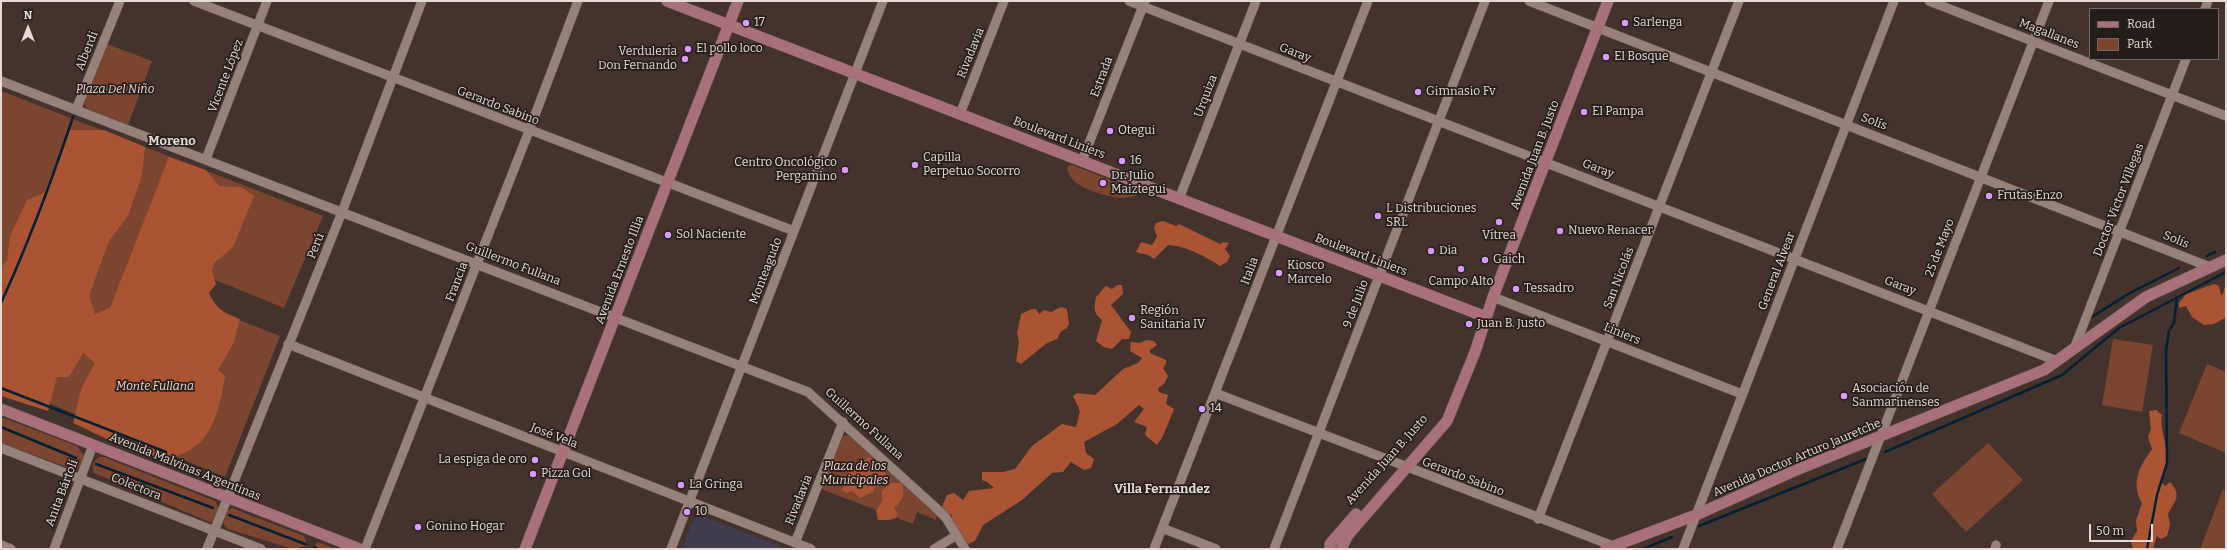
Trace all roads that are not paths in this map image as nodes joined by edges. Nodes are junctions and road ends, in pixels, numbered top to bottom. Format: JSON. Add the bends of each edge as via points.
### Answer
{"nodes":[{"id":1,"x":120,"y":1,"type":"edge"},
{"id":2,"x":194,"y":1,"type":"edge"},
{"id":3,"x":267,"y":1,"type":"edge"},
{"id":4,"x":422,"y":1,"type":"edge"},
{"id":5,"x":578,"y":1,"type":"edge"},
{"id":6,"x":667,"y":1,"type":"edge"},
{"id":7,"x":738,"y":1,"type":"edge"},
{"id":8,"x":883,"y":1,"type":"edge"},
{"id":9,"x":1004,"y":1,"type":"edge"},
{"id":10,"x":1129,"y":1,"type":"edge"},
{"id":11,"x":1256,"y":1,"type":"edge"},
{"id":12,"x":1368,"y":1,"type":"edge"},
{"id":13,"x":1485,"y":1,"type":"edge"},
{"id":14,"x":1529,"y":1,"type":"edge"},
{"id":15,"x":1608,"y":1,"type":"edge"},
{"id":16,"x":1739,"y":1,"type":"edge"},
{"id":17,"x":1894,"y":1,"type":"edge"},
{"id":18,"x":1929,"y":1,"type":"edge"},
{"id":19,"x":2049,"y":1,"type":"edge"},
{"id":20,"x":1144,"y":4,"type":"edge"},
{"id":21,"x":729,"y":25,"type":"junction"},
{"id":22,"x":258,"y":26,"type":"junction"},
{"id":23,"x":1597,"y":28,"type":"junction"},
{"id":24,"x":2033,"y":41,"type":"junction"},
{"id":25,"x":1239,"y":44,"type":"junction"},
{"id":26,"x":2186,"y":60,"type":"edge"},
{"id":27,"x":1711,"y":72,"type":"junction"},
{"id":28,"x":855,"y":74,"type":"junction"},
{"id":29,"x":393,"y":79,"type":"junction"},
{"id":30,"x":1,"y":81,"type":"edge"},
{"id":31,"x":1337,"y":82,"type":"junction"},
{"id":32,"x":2172,"y":96,"type":"junction"},
{"id":33,"x":76,"y":110,"type":"junction"},
{"id":34,"x":960,"y":114,"type":"junction"},
{"id":35,"x":2226,"y":116,"type":"edge"},
{"id":36,"x":1439,"y":122,"type":"junction"},
{"id":37,"x":1846,"y":124,"type":"junction"},
{"id":38,"x":529,"y":131,"type":"junction"},
{"id":39,"x":206,"y":159,"type":"junction"},
{"id":40,"x":1082,"y":161,"type":"junction"},
{"id":41,"x":1546,"y":163,"type":"junction"},
{"id":42,"x":1981,"y":177,"type":"junction"},
{"id":43,"x":667,"y":182,"type":"junction"},
{"id":44,"x":1180,"y":199,"type":"junction"},
{"id":45,"x":1660,"y":206,"type":"junction"},
{"id":46,"x":342,"y":212,"type":"junction"},
{"id":47,"x":2119,"y":230,"type":"junction"},
{"id":48,"x":794,"y":231,"type":"junction"},
{"id":49,"x":1276,"y":237,"type":"junction"},
{"id":50,"x":1795,"y":258,"type":"junction"},
{"id":51,"x":2226,"y":260,"type":"edge"},
{"id":52,"x":477,"y":264,"type":"junction"},
{"id":53,"x":2210,"y":267,"type":"junction"},
{"id":54,"x":1380,"y":277,"type":"junction"},
{"id":55,"x":1493,"y":297,"type":"junction"},
{"id":56,"x":1929,"y":310,"type":"junction"},
{"id":57,"x":616,"y":317,"type":"junction"},
{"id":58,"x":1486,"y":318,"type":"junction"},
{"id":59,"x":1608,"y":340,"type":"junction"},
{"id":60,"x":288,"y":344,"type":"junction"},
{"id":61,"x":2074,"y":349,"type":"junction"},
{"id":62,"x":2057,"y":361,"type":"junction"},
{"id":63,"x":742,"y":367,"type":"junction"},
{"id":64,"x":1215,"y":393,"type":"junction"},
{"id":65,"x":1742,"y":394,"type":"junction"},
{"id":66,"x":425,"y":398,"type":"junction"},
{"id":67,"x":1,"y":409,"type":"edge"},
{"id":68,"x":843,"y":422,"type":"junction"},
{"id":69,"x":1319,"y":433,"type":"junction"},
{"id":70,"x":1879,"y":438,"type":"junction"},
{"id":71,"x":93,"y":444,"type":"junction"},
{"id":72,"x":1,"y":448,"type":"edge"},
{"id":73,"x":564,"y":453,"type":"junction"},
{"id":74,"x":1403,"y":467,"type":"junction"},
{"id":75,"x":81,"y":478,"type":"junction"},
{"id":76,"x":227,"y":498,"type":"junction"},
{"id":77,"x":689,"y":502,"type":"junction"},
{"id":78,"x":1696,"y":514,"type":"junction"},
{"id":79,"x":1538,"y":519,"type":"junction"},
{"id":80,"x":1162,"y":528,"type":"junction"},
{"id":81,"x":214,"y":531,"type":"junction"},
{"id":82,"x":957,"y":534,"type":"junction"},
{"id":83,"x":795,"y":543,"type":"junction"},
{"id":84,"x":1,"y":545,"type":"edge"},
{"id":85,"x":1332,"y":548,"type":"edge"},
{"id":86,"x":1610,"y":548,"type":"edge"},
{"id":87,"x":11,"y":549,"type":"edge"},
{"id":88,"x":54,"y":549,"type":"edge"},
{"id":89,"x":207,"y":549,"type":"edge"},
{"id":90,"x":261,"y":549,"type":"edge"},
{"id":91,"x":360,"y":549,"type":"edge"},
{"id":92,"x":365,"y":549,"type":"edge"},
{"id":93,"x":525,"y":549,"type":"edge"},
{"id":94,"x":671,"y":549,"type":"edge"},
{"id":95,"x":811,"y":549,"type":"edge"},
{"id":96,"x":934,"y":549,"type":"edge"},
{"id":97,"x":965,"y":549,"type":"edge"},
{"id":98,"x":1154,"y":549,"type":"edge"},
{"id":99,"x":1216,"y":549,"type":"edge"},
{"id":100,"x":1274,"y":549,"type":"edge"},
{"id":101,"x":1682,"y":549,"type":"edge"},
{"id":102,"x":1837,"y":549,"type":"edge"}],
"edges":[{"from":1,"to":33,"type":"street","name":"Alberdi"},
{"from":2,"to":22,"type":"street","name":"Gerardo Sabino"},
{"from":3,"to":22,"type":"street","name":"Vicente López"},
{"from":4,"to":29,"type":"street","name":"Perú"},
{"from":5,"to":38,"type":"street","name":"Francia"},
{"from":6,"to":21,"type":"main road","name":"Boulevard Liniers"},
{"from":7,"to":21,"type":"main road","name":"Avenida Ernesto Illia"},
{"from":8,"to":28,"type":"street","name":"Monteagudo"},
{"from":9,"to":34,"type":"street","name":"Rivadavia"},
{"from":10,"to":20,"type":"street","name":"Garay"},
{"from":11,"to":25,"type":"street","name":"Urquiza"},
{"from":12,"to":31,"type":"street","name":"Italia"},
{"from":13,"to":36,"type":"street","name":"9 de Julio"},
{"from":14,"to":23,"type":"street","name":"Solís"},
{"from":15,"to":23,"type":"main road","name":"Avenida Juan B. Justo"},
{"from":16,"to":27,"type":"street","name":"San Nicolás"},
{"from":17,"to":37,"type":"street","name":"General Alvear"},
{"from":18,"to":24,"type":"street","name":"Magallanes"},
{"from":19,"to":24,"type":"street","name":"25 de Mayo"},
{"from":20,"to":25,"type":"street","name":"Garay"},
{"from":20,"to":40,"type":"street","name":"Estrada"},
{"from":21,"to":28,"type":"main road","name":"Boulevard Liniers"},
{"from":21,"to":43,"type":"main road","name":"Avenida Ernesto Illia"},
{"from":22,"to":29,"type":"street","name":"Gerardo Sabino"},
{"from":22,"to":39,"type":"street","name":"Vicente López"},
{"from":23,"to":27,"type":"street","name":"Solís"},
{"from":23,"to":41,"type":"main road","name":"Avenida Juan B. Justo"},
{"from":24,"to":32,"type":"street","name":"Magallanes"},
{"from":24,"to":42,"type":"street","name":"25 de Mayo"},
{"from":25,"to":31,"type":"street","name":"Garay"},
{"from":25,"to":44,"type":"street","name":"Urquiza"},
{"from":26,"to":32,"type":"street","name":"Doctor Victor Villegas"},
{"from":27,"to":37,"type":"street","name":"Solís"},
{"from":27,"to":45,"type":"street","name":"San Nicolás"},
{"from":28,"to":34,"type":"main road","name":"Boulevard Liniers"},
{"from":28,"to":48,"type":"street","name":"Monteagudo"},
{"from":29,"to":38,"type":"street","name":"Gerardo Sabino"},
{"from":29,"to":46,"type":"street","name":"Perú"},
{"from":30,"to":33,"type":"street","name":"Guillermo Fullana"},
{"from":31,"to":36,"type":"street","name":"Garay"},
{"from":31,"to":49,"type":"street","name":"Italia"},
{"from":32,"to":35,"type":"street","name":"Magallanes"},
{"from":32,"to":47,"type":"street","name":"Doctor Victor Villegas"},
{"from":33,"to":39,"type":"street","name":"Guillermo Fullana"},
{"from":34,"to":40,"type":"main road","name":"Boulevard Liniers"},
{"from":36,"to":41,"type":"street","name":"Garay"},
{"from":36,"to":54,"type":"street","name":"9 de Julio"},
{"from":37,"to":42,"type":"street","name":"Solís"},
{"from":37,"to":50,"type":"street","name":"General Alvear"},
{"from":38,"to":43,"type":"street","name":"Gerardo Sabino"},
{"from":38,"to":52,"type":"street","name":"Francia"},
{"from":39,"to":46,"type":"street","name":"Guillermo Fullana"},
{"from":40,"to":44,"type":"main road","name":"Boulevard Liniers"},
{"from":41,"to":45,"type":"street","name":"Garay"},
{"from":41,"to":55,"type":"main road","name":"Avenida Juan B. Justo"},
{"from":42,"to":47,"type":"street","name":"Solís"},
{"from":42,"to":56,"type":"street","name":"25 de Mayo"},
{"from":43,"to":48,"type":"street","name":"Gerardo Sabino"},
{"from":43,"to":57,"type":"main road","name":"Avenida Ernesto Illia"},
{"from":44,"to":49,"type":"main road","name":"Boulevard Liniers"},
{"from":45,"to":50,"type":"street","name":"Garay"},
{"from":45,"to":59,"type":"street","name":"San Nicolás"},
{"from":46,"to":52,"type":"street","name":"Guillermo Fullana"},
{"from":46,"to":60,"type":"street","name":"Perú"},
{"from":47,"to":53,"type":"street","name":"Solís"},
{"from":47,"to":61,"type":"street","name":"Doctor Victor Villegas"},
{"from":48,"to":63,"type":"street","name":"Monteagudo"},
{"from":49,"to":54,"type":"main road","name":"Boulevard Liniers"},
{"from":49,"to":64,"type":"street","name":"Italia"},
{"from":50,"to":56,"type":"street","name":"Garay"},
{"from":50,"to":65,"type":"street","name":"General Alvear"},
{"from":51,"to":53,"type":"main road","name":"Avenida Doctor Arturo Jauretche"},
{"from":52,"to":57,"type":"street","name":"Guillermo Fullana"},
{"from":52,"to":66,"type":"street","name":"Francia"},
{"from":53,"to":61,"type":"main road","name":"Avenida Doctor Arturo Jauretche","via":[[2146,297]]},
{"from":54,"to":58,"type":"main road","name":"Boulevard Liniers"},
{"from":54,"to":69,"type":"street","name":"9 de Julio"},
{"from":55,"to":58,"type":"main road","name":"Avenida Juan B. Justo"},
{"from":55,"to":59,"type":"street","name":"Liniers"},
{"from":56,"to":62,"type":"street","name":"Garay"},
{"from":56,"to":70,"type":"street","name":"25 de Mayo"},
{"from":57,"to":63,"type":"street","name":"Guillermo Fullana"},
{"from":57,"to":73,"type":"main road","name":"Avenida Ernesto Illia"},
{"from":58,"to":74,"type":"main road","name":"Avenida Juan B. Justo","via":[[1442,418]]},
{"from":59,"to":65,"type":"street","name":"Liniers"},
{"from":59,"to":79,"type":"street","name":"San Nicolás"},
{"from":60,"to":66,"type":"street","name":"José Vela"},
{"from":60,"to":76,"type":"street","name":"Perú"},
{"from":61,"to":62,"type":"main road","name":"Avenida Doctor Arturo Jauretche"},
{"from":62,"to":70,"type":"main road","name":"Avenida Doctor Arturo Jauretche","via":[[2044,370]]},
{"from":63,"to":68,"type":"street","name":"Guillermo Fullana","via":[[808,392]]},
{"from":63,"to":77,"type":"street","name":"Monteagudo"},
{"from":64,"to":69,"type":"street","name":"Gerardo Sabino"},
{"from":64,"to":80,"type":"street","name":"Italia"},
{"from":65,"to":78,"type":"street","name":"General Alvear"},
{"from":66,"to":73,"type":"street","name":"José Vela"},
{"from":66,"to":92,"type":"street","name":"Francia"},
{"from":67,"to":71,"type":"main road","name":"Avenida Malvinas Argentinas"},
{"from":68,"to":82,"type":"street","name":"Guillermo Fullana","via":[[935,507]]},
{"from":68,"to":83,"type":"street","name":"Rivadavia"},
{"from":69,"to":74,"type":"street","name":"Gerardo Sabino"},
{"from":69,"to":100,"type":"street","name":"9 de Julio"},
{"from":70,"to":78,"type":"main road","name":"Avenida Doctor Arturo Jauretche"},
{"from":70,"to":102,"type":"street","name":"25 de Mayo"},
{"from":71,"to":75,"type":"street","name":"Anita Bártoli"},
{"from":71,"to":76,"type":"main road","name":"Avenida Malvinas Argentinas"},
{"from":72,"to":75,"type":"street","name":"Colectora"},
{"from":73,"to":77,"type":"street","name":"José Vela"},
{"from":73,"to":93,"type":"main road","name":"Avenida Ernesto Illia"},
{"from":74,"to":79,"type":"street","name":"Gerardo Sabino"},
{"from":74,"to":85,"type":"main road","name":"Avenida Juan B. Justo"},
{"from":74,"to":85,"type":"main road","name":"Avenida Juan B. Justo","via":[[1348,535]]},
{"from":75,"to":81,"type":"street","name":"Colectora"},
{"from":75,"to":88,"type":"street","name":"Anita Bártoli"},
{"from":76,"to":81,"type":"street","name":"Perú"},
{"from":76,"to":91,"type":"main road","name":"Avenida Malvinas Argentinas"},
{"from":77,"to":83,"type":"street","name":"José Vela"},
{"from":77,"to":94,"type":"street","name":"Monteagudo"},
{"from":78,"to":86,"type":"main road","name":"Avenida Doctor Arturo Jauretche"},
{"from":78,"to":101,"type":"street","name":"General Alvear"},
{"from":79,"to":86,"type":"street","name":"Gerardo Sabino"},
{"from":80,"to":98,"type":"street","name":"Italia"},
{"from":80,"to":99,"type":"street"},
{"from":81,"to":89,"type":"street","name":"Perú"},
{"from":81,"to":90,"type":"street","name":"Colectora"},
{"from":82,"to":96,"type":"street"},
{"from":82,"to":97,"type":"street","name":"Guillermo Fullana"},
{"from":83,"to":95,"type":"street","name":"José Vela"},
{"from":84,"to":87,"type":"street"}]}
